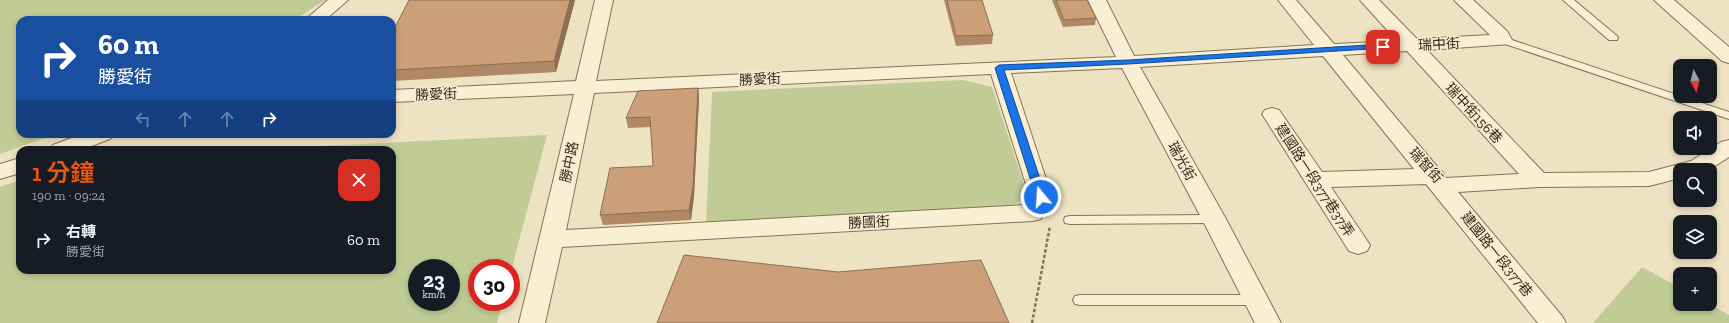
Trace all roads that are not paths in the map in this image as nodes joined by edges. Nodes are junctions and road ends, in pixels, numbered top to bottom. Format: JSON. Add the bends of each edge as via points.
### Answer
{"nodes":[{"id":1,"x":339,"y":0,"type":"edge"},
{"id":2,"x":604,"y":0,"type":"edge"},
{"id":3,"x":1097,"y":0,"type":"edge"},
{"id":4,"x":1287,"y":0,"type":"edge"},
{"id":5,"x":1368,"y":0,"type":"edge"},
{"id":6,"x":1463,"y":0,"type":"edge"},
{"id":7,"x":1568,"y":0,"type":"edge"},
{"id":8,"x":1663,"y":0,"type":"edge"},
{"id":9,"x":319,"y":16,"type":"edge"},
{"id":10,"x":1613,"y":38,"type":"dead end"},
{"id":11,"x":1503,"y":40,"type":"junction"},
{"id":12,"x":1411,"y":45,"type":"junction"},
{"id":13,"x":1329,"y":50,"type":"junction"},
{"id":14,"x":1729,"y":57,"type":"edge"},
{"id":15,"x":1128,"y":62,"type":"junction"},
{"id":16,"x":999,"y":68,"type":"junction"},
{"id":17,"x":586,"y":88,"type":"junction"},
{"id":18,"x":396,"y":96,"type":"edge"},
{"id":19,"x":1272,"y":114,"type":"dead end"},
{"id":20,"x":1729,"y":116,"type":"edge"},
{"id":21,"x":92,"y":138,"type":"edge"},
{"id":22,"x":71,"y":146,"type":"edge"},
{"id":23,"x":1729,"y":147,"type":"edge"},
{"id":24,"x":1704,"y":163,"type":"edge"},
{"id":25,"x":16,"y":166,"type":"edge"},
{"id":26,"x":0,"y":172,"type":"edge"},
{"id":27,"x":1673,"y":173,"type":"edge"},
{"id":28,"x":1315,"y":180,"type":"junction"},
{"id":29,"x":1538,"y":180,"type":"junction"},
{"id":30,"x":1437,"y":181,"type":"junction"},
{"id":31,"x":1214,"y":219,"type":"junction"},
{"id":32,"x":1070,"y":220,"type":"dead end"},
{"id":33,"x":552,"y":239,"type":"junction"},
{"id":34,"x":1358,"y":245,"type":"dead end"},
{"id":35,"x":1080,"y":300,"type":"dead end"},
{"id":36,"x":1256,"y":300,"type":"junction"},
{"id":37,"x":532,"y":323,"type":"edge"},
{"id":38,"x":1268,"y":323,"type":"edge"},
{"id":39,"x":1553,"y":323,"type":"edge"}],
"edges":[{"from":1,"to":9,"type":"street"},
{"from":2,"to":17,"type":"street","name":"勝中路"},
{"from":3,"to":15,"type":"street","name":"瑞光街"},
{"from":4,"to":13,"type":"street","name":"瑞智街"},
{"from":5,"to":12,"type":"street","name":"瑞中街156巷"},
{"from":6,"to":11,"type":"street"},
{"from":7,"to":10,"type":"lane"},
{"from":8,"to":14,"type":"street"},
{"from":11,"to":12,"type":"street","name":"瑞中街"},
{"from":11,"to":20,"type":"lane"},
{"from":12,"to":13,"type":"street","name":"瑞中街"},
{"from":12,"to":29,"type":"street","name":"瑞中街156巷"},
{"from":13,"to":15,"type":"street","name":"瑞中街"},
{"from":13,"to":30,"type":"street","name":"瑞智街"},
{"from":15,"to":16,"type":"street","name":"勝愛街"},
{"from":15,"to":31,"type":"street","name":"瑞光街"},
{"from":16,"to":17,"type":"street","name":"勝愛街"},
{"from":16,"to":33,"type":"street","name":"勝國街","via":[[1041,197],[1033,213]]},
{"from":17,"to":18,"type":"street","name":"勝愛街"},
{"from":17,"to":33,"type":"street","name":"勝中路"},
{"from":19,"to":28,"type":"street","name":"建國路一段377巷37弄"},
{"from":21,"to":22,"type":"street"},
{"from":23,"to":24,"type":"street"},
{"from":25,"to":26,"type":"street"},
{"from":27,"to":29,"type":"street","name":"瑞智街","via":[[1648,179]]},
{"from":28,"to":30,"type":"street"},
{"from":28,"to":34,"type":"street","name":"建國路一段377巷37弄"},
{"from":29,"to":30,"type":"street","name":"瑞智街"},
{"from":30,"to":39,"type":"street","name":"建國路一段377巷"},
{"from":31,"to":32,"type":"lane"},
{"from":31,"to":36,"type":"street","name":"瑞光街"},
{"from":33,"to":37,"type":"street","name":"勝中路"},
{"from":35,"to":36,"type":"lane"},
{"from":36,"to":38,"type":"street","name":"瑞光街"}]}
